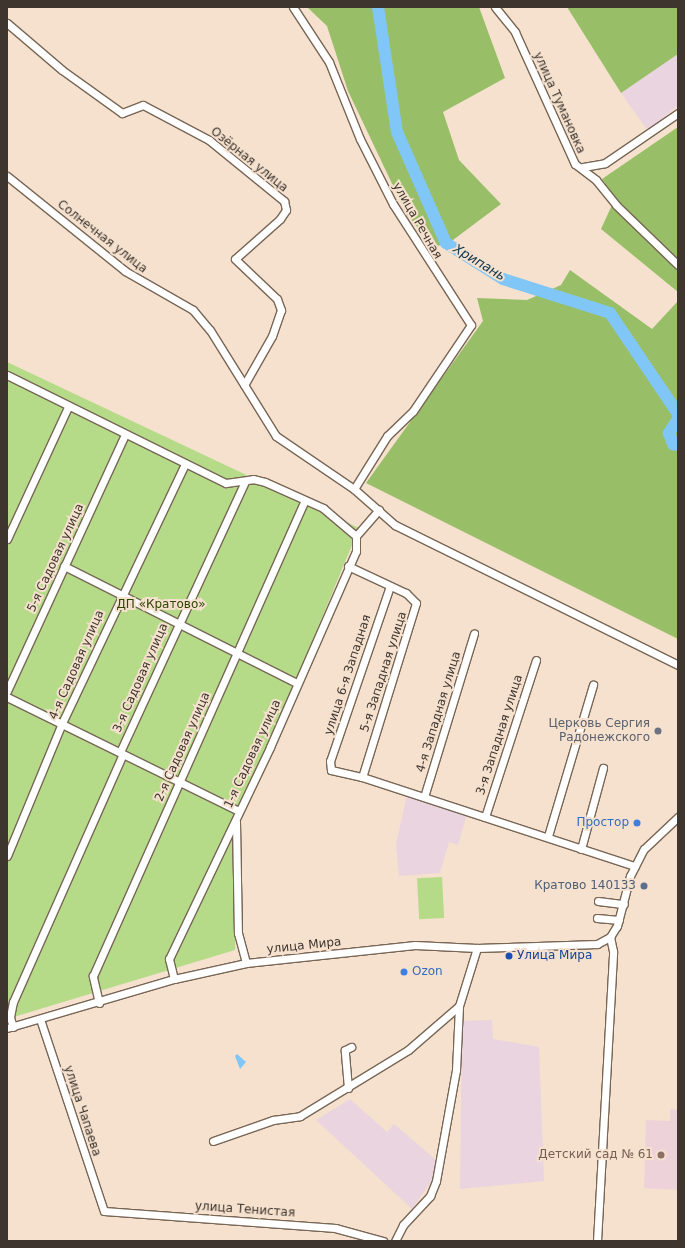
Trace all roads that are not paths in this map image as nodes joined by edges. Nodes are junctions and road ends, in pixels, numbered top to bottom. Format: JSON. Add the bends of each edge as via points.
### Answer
{"nodes":[{"id":1,"x":293,"y":7,"type":"edge"},
{"id":2,"x":496,"y":8,"type":"edge"},
{"id":3,"x":7,"y":23,"type":"edge"},
{"id":4,"x":678,"y":112,"type":"edge"},
{"id":5,"x":582,"y":167,"type":"junction"},
{"id":6,"x":7,"y":176,"type":"edge"},
{"id":7,"x":678,"y":265,"type":"edge"},
{"id":8,"x":8,"y":378,"type":"edge"},
{"id":9,"x":244,"y":385,"type":"junction"},
{"id":10,"x":68,"y":407,"type":"junction"},
{"id":11,"x":125,"y":434,"type":"junction"},
{"id":12,"x":185,"y":464,"type":"junction"},
{"id":13,"x":245,"y":482,"type":"junction"},
{"id":14,"x":354,"y":489,"type":"junction"},
{"id":15,"x":304,"y":502,"type":"junction"},
{"id":16,"x":379,"y":510,"type":"junction"},
{"id":17,"x":356,"y":536,"type":"junction"},
{"id":18,"x":7,"y":539,"type":"edge"},
{"id":19,"x":64,"y":566,"type":"junction"},
{"id":20,"x":348,"y":566,"type":"junction"},
{"id":21,"x":390,"y":586,"type":"junction"},
{"id":22,"x":122,"y":594,"type":"junction"},
{"id":23,"x":179,"y":622,"type":"junction"},
{"id":24,"x":474,"y":633,"type":"dead end"},
{"id":25,"x":237,"y":651,"type":"junction"},
{"id":26,"x":536,"y":660,"type":"dead end"},
{"id":27,"x":678,"y":664,"type":"edge"},
{"id":28,"x":297,"y":682,"type":"junction"},
{"id":29,"x":594,"y":685,"type":"dead end"},
{"id":30,"x":7,"y":691,"type":"edge"},
{"id":31,"x":7,"y":697,"type":"edge"},
{"id":32,"x":62,"y":723,"type":"junction"},
{"id":33,"x":122,"y":753,"type":"junction"},
{"id":34,"x":602,"y":768,"type":"dead end"},
{"id":35,"x":362,"y":777,"type":"junction"},
{"id":36,"x":180,"y":782,"type":"junction"},
{"id":37,"x":424,"y":797,"type":"junction"},
{"id":38,"x":239,"y":811,"type":"junction"},
{"id":39,"x":485,"y":817,"type":"junction"},
{"id":40,"x":678,"y":817,"type":"edge"},
{"id":41,"x":236,"y":818,"type":"junction"},
{"id":42,"x":548,"y":836,"type":"junction"},
{"id":43,"x":581,"y":849,"type":"junction"},
{"id":44,"x":7,"y":856,"type":"edge"},
{"id":45,"x":635,"y":866,"type":"junction"},
{"id":46,"x":598,"y":902,"type":"dead end"},
{"id":47,"x":624,"y":904,"type":"junction"},
{"id":48,"x":597,"y":918,"type":"dead end"},
{"id":49,"x":619,"y":920,"type":"junction"},
{"id":50,"x":610,"y":937,"type":"junction"},
{"id":51,"x":477,"y":948,"type":"junction"},
{"id":52,"x":246,"y":963,"type":"junction"},
{"id":53,"x":174,"y":979,"type":"junction"},
{"id":54,"x":99,"y":1003,"type":"junction"},
{"id":55,"x":459,"y":1006,"type":"junction"},
{"id":56,"x":40,"y":1019,"type":"junction"},
{"id":57,"x":10,"y":1027,"type":"edge"},
{"id":58,"x":351,"y":1047,"type":"dead end"},
{"id":59,"x":346,"y":1090,"type":"junction"},
{"id":60,"x":213,"y":1141,"type":"dead end"},
{"id":61,"x":104,"y":1211,"type":"joint"},
{"id":62,"x":384,"y":1241,"type":"edge"},
{"id":63,"x":394,"y":1241,"type":"edge"},
{"id":64,"x":597,"y":1241,"type":"edge"}],
"edges":[{"from":1,"to":14,"type":"street","name":"улица Речная","via":[[329,62],[360,139],[393,204],[428,263],[466,312],[472,325],[412,411],[387,436]]},
{"from":2,"to":5,"type":"street","name":"улица Тумановка","via":[[515,32],[574,164]]},
{"from":3,"to":9,"type":"street","name":"Озёрная улица","via":[[62,70],[122,113],[143,105],[209,140],[284,201],[286,210],[280,219],[235,259],[277,299],[281,310],[272,336]]},
{"from":4,"to":5,"type":"street","via":[[605,163]]},
{"from":5,"to":7,"type":"street","name":"улица Тумановка"},
{"from":6,"to":9,"type":"street","name":"Солнечная улица","via":[[125,271],[193,310]]},
{"from":8,"to":10,"type":"street"},
{"from":9,"to":14,"type":"street","name":"Солнечная улица","via":[[276,436]]},
{"from":10,"to":11,"type":"street"},
{"from":10,"to":18,"type":"street"},
{"from":11,"to":12,"type":"street"},
{"from":11,"to":19,"type":"street","name":"5-я Садовая улица"},
{"from":12,"to":13,"type":"street","via":[[226,483]]},
{"from":12,"to":22,"type":"street","name":"4-я Садовая улица"},
{"from":13,"to":15,"type":"street","via":[[253,479],[265,482]]},
{"from":13,"to":23,"type":"street","name":"3-я Садовая улица"},
{"from":14,"to":16,"type":"street","name":"Солнечная улица"},
{"from":15,"to":17,"type":"street","via":[[323,508]]},
{"from":15,"to":25,"type":"street","name":"2-я Садовая улица"},
{"from":16,"to":17,"type":"street"},
{"from":16,"to":27,"type":"street","name":"Солнечная улица","via":[[395,525]]},
{"from":17,"to":20,"type":"street","name":"1-я Садовая улица","via":[[356,551]]},
{"from":19,"to":22,"type":"street"},
{"from":19,"to":30,"type":"street","name":"5-я Садовая улица"},
{"from":20,"to":21,"type":"street","name":"5-я Западная улица"},
{"from":20,"to":28,"type":"street","name":"1-я Садовая улица"},
{"from":21,"to":35,"type":"street","name":"5-я Западная улица","via":[[411,596],[416,607]]},
{"from":21,"to":35,"type":"street","name":"улица 6-я Западная","via":[[330,761],[331,770]]},
{"from":22,"to":23,"type":"street"},
{"from":22,"to":32,"type":"street","name":"4-я Садовая улица"},
{"from":23,"to":25,"type":"street"},
{"from":23,"to":33,"type":"street","name":"3-я Садовая улица"},
{"from":24,"to":37,"type":"street","name":"4-я Западная улица"},
{"from":25,"to":28,"type":"street"},
{"from":25,"to":36,"type":"street","name":"2-я Садовая улица"},
{"from":26,"to":39,"type":"street","name":"3-я Западная улица"},
{"from":28,"to":38,"type":"street","name":"1-я Садовая улица"},
{"from":29,"to":42,"type":"street"},
{"from":31,"to":32,"type":"street"},
{"from":32,"to":33,"type":"street"},
{"from":32,"to":44,"type":"street","name":"4-я Садовая улица"},
{"from":33,"to":36,"type":"street"},
{"from":33,"to":57,"type":"street","name":"3-я Садовая улица","via":[[13,1002]]},
{"from":34,"to":43,"type":"street"},
{"from":35,"to":37,"type":"street"},
{"from":36,"to":38,"type":"street"},
{"from":36,"to":54,"type":"street","name":"2-я Садовая улица","via":[[93,976]]},
{"from":37,"to":39,"type":"street"},
{"from":38,"to":41,"type":"street","name":"1-я Садовая улица"},
{"from":39,"to":42,"type":"street"},
{"from":40,"to":45,"type":"street","via":[[650,841]]},
{"from":41,"to":52,"type":"street","via":[[238,933]]},
{"from":41,"to":53,"type":"street","name":"1-я Садовая улица","via":[[169,959]]},
{"from":42,"to":43,"type":"street"},
{"from":43,"to":45,"type":"street"},
{"from":45,"to":47,"type":"street"},
{"from":46,"to":47,"type":"street"},
{"from":47,"to":49,"type":"street"},
{"from":48,"to":49,"type":"street"},
{"from":49,"to":50,"type":"street"},
{"from":50,"to":51,"type":"street","name":"улица Мира","via":[[588,946]]},
{"from":50,"to":64,"type":"street","via":[[613,951]]},
{"from":51,"to":52,"type":"street","name":"улица Мира","via":[[415,945]]},
{"from":51,"to":55,"type":"street"},
{"from":52,"to":53,"type":"street","name":"улица Мира"},
{"from":53,"to":54,"type":"street","name":"улица Мира"},
{"from":54,"to":56,"type":"street","name":"улица Мира"},
{"from":55,"to":59,"type":"street","via":[[408,1050]]},
{"from":55,"to":63,"type":"street","via":[[456,1070],[436,1181],[430,1196],[403,1225]]},
{"from":56,"to":57,"type":"street","name":"улица Мира"},
{"from":56,"to":61,"type":"street","name":"улица Чапаева"},
{"from":58,"to":59,"type":"street","via":[[346,1050]]},
{"from":59,"to":60,"type":"street","via":[[300,1116],[272,1120]]},
{"from":61,"to":62,"type":"street","name":"улица Тенистая","via":[[335,1228]]}]}
